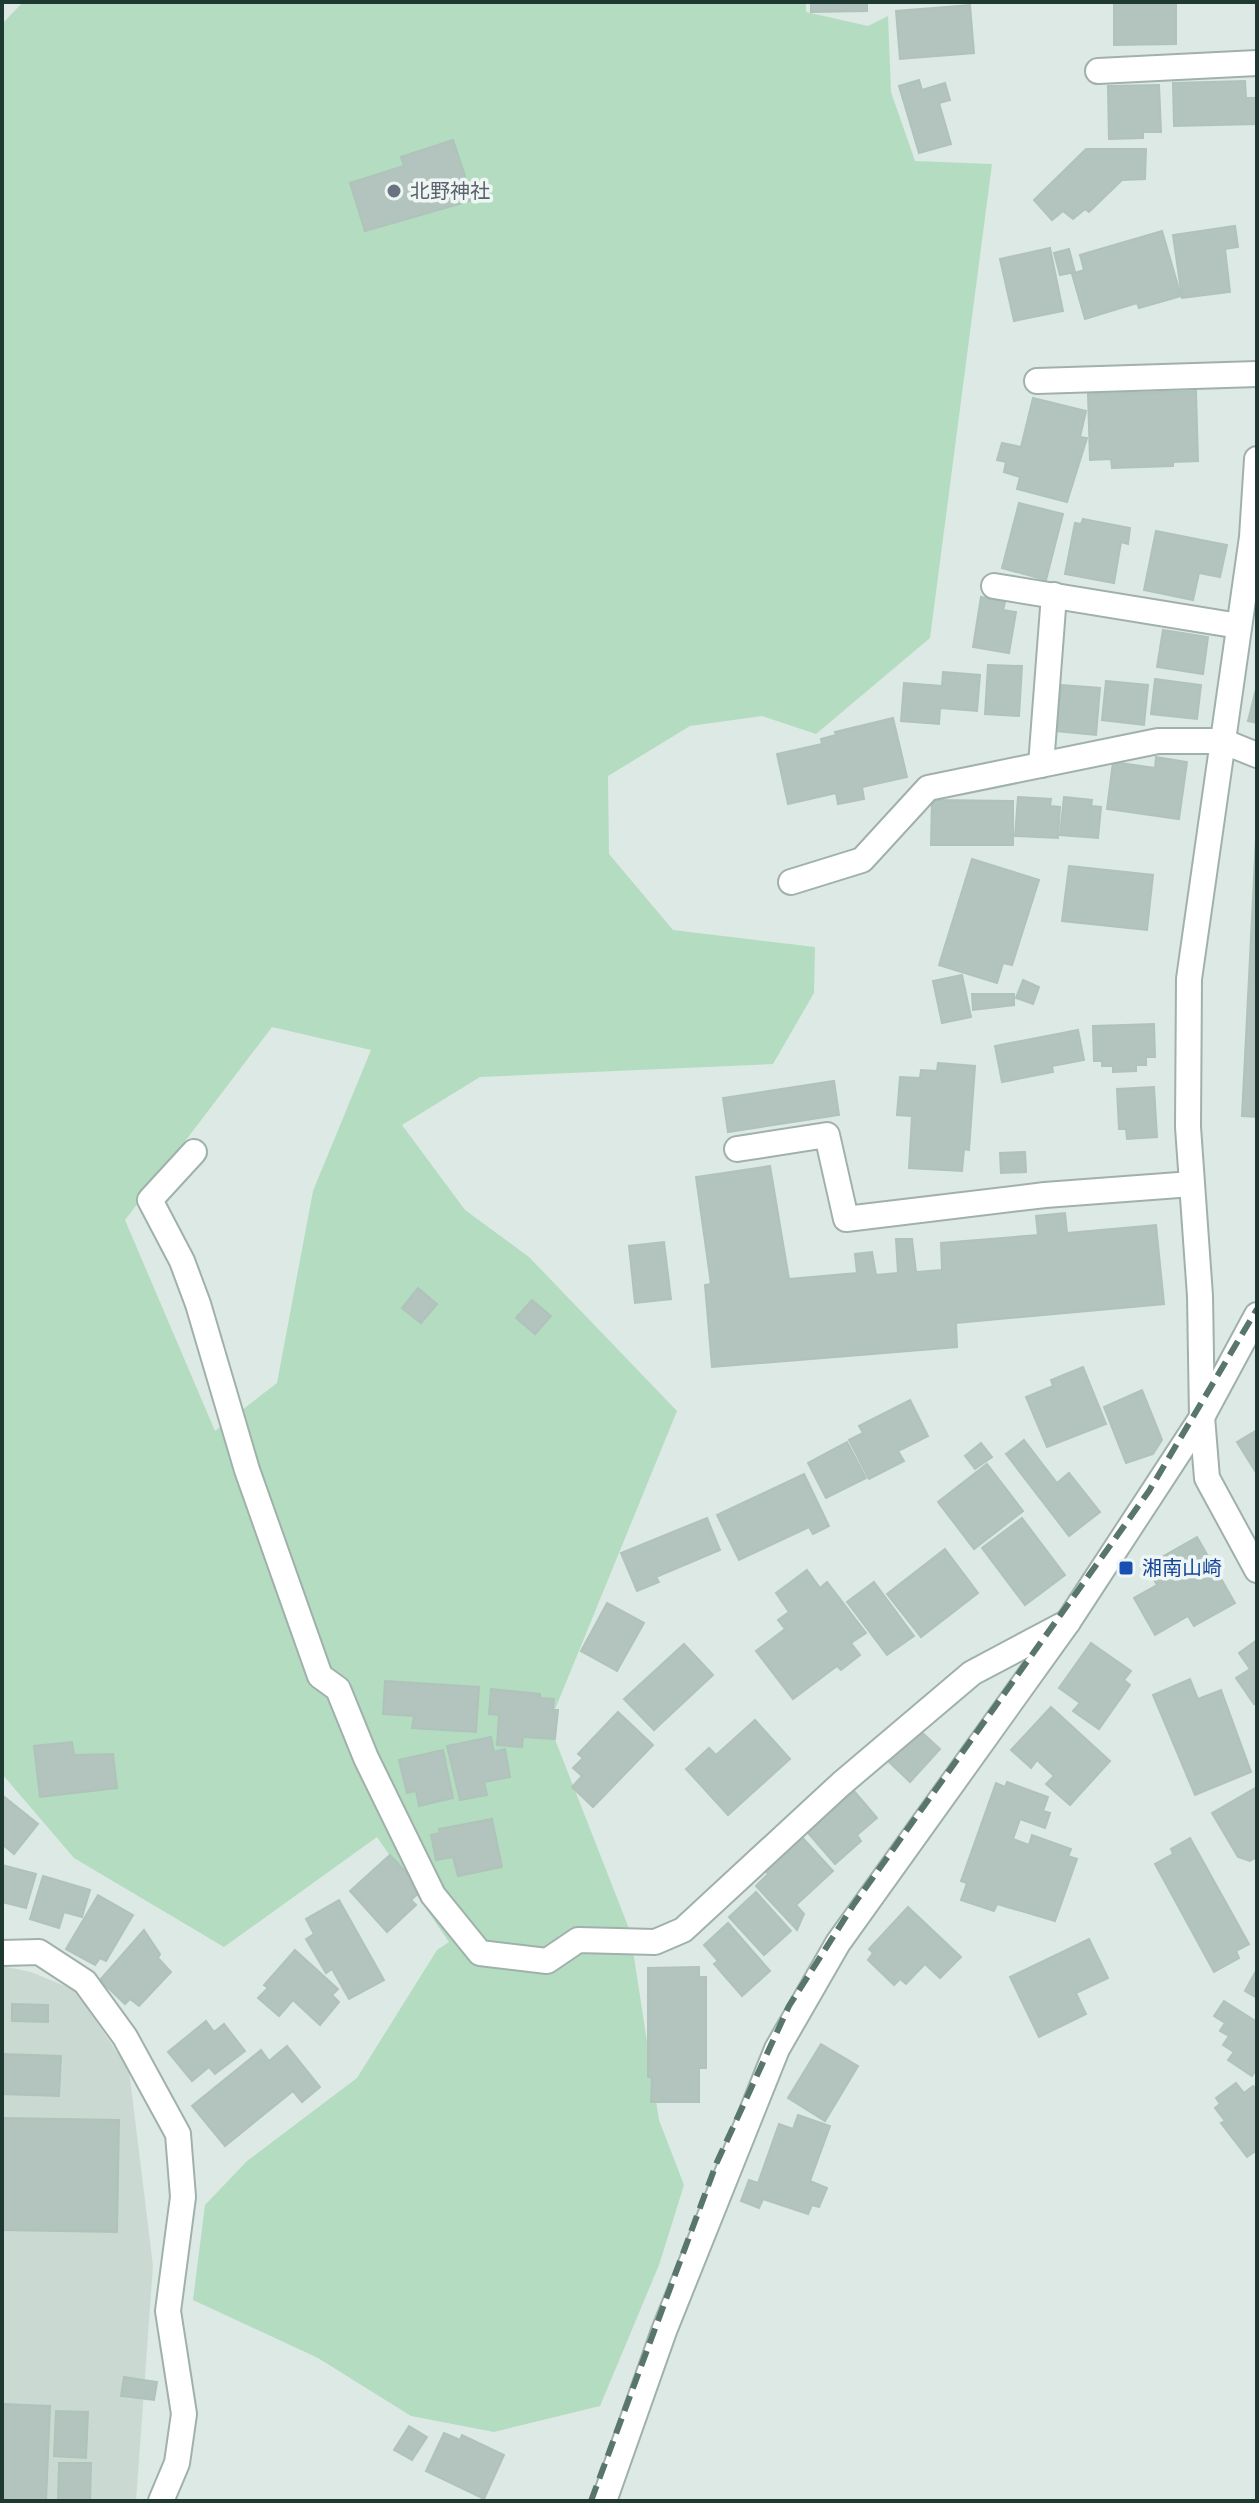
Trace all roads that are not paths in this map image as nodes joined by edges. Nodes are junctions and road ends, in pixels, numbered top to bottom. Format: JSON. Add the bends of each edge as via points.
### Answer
{"nodes":[{"id":1,"x":1257,"y":63,"type":"edge"},
{"id":2,"x":1098,"y":71,"type":"dead end"},
{"id":3,"x":1257,"y":374,"type":"edge"},
{"id":4,"x":1037,"y":381,"type":"dead end"},
{"id":5,"x":1257,"y":459,"type":"edge"},
{"id":6,"x":994,"y":586,"type":"dead end"},
{"id":7,"x":1054,"y":595,"type":"junction"},
{"id":8,"x":1239,"y":626,"type":"junction"},
{"id":9,"x":1222,"y":741,"type":"junction"},
{"id":10,"x":1257,"y":755,"type":"edge"},
{"id":11,"x":1041,"y":765,"type":"junction"},
{"id":12,"x":791,"y":882,"type":"dead end"},
{"id":13,"x":737,"y":1149,"type":"dead end"},
{"id":14,"x":194,"y":1152,"type":"dead end"},
{"id":15,"x":1192,"y":1184,"type":"junction"},
{"id":16,"x":1257,"y":1315,"type":"edge"},
{"id":17,"x":1202,"y":1417,"type":"junction"},
{"id":18,"x":1257,"y":1570,"type":"edge"},
{"id":19,"x":1068,"y":1622,"type":"junction"},
{"id":20,"x":2,"y":1953,"type":"edge"},
{"id":21,"x":161,"y":2501,"type":"edge"},
{"id":22,"x":604,"y":2501,"type":"edge"}],
"edges":[{"from":1,"to":2,"type":"street"},
{"from":3,"to":4,"type":"street"},
{"from":5,"to":8,"type":"street"},
{"from":6,"to":7,"type":"street"},
{"from":7,"to":8,"type":"street"},
{"from":7,"to":11,"type":"street"},
{"from":8,"to":9,"type":"street"},
{"from":9,"to":10,"type":"street"},
{"from":9,"to":11,"type":"street","via":[[1158,741]]},
{"from":9,"to":15,"type":"street","via":[[1189,979]]},
{"from":11,"to":12,"type":"street","via":[[928,788],[862,860]]},
{"from":13,"to":15,"type":"street","via":[[827,1135],[846,1219]]},
{"from":14,"to":19,"type":"street","via":[[150,1200],[198,1304],[247,1470],[320,1676],[338,1689],[433,1895],[480,1953],[547,1961],[578,1940],[655,1942],[683,1930],[841,1784],[972,1673]]},
{"from":15,"to":17,"type":"street"},
{"from":16,"to":17,"type":"street"},
{"from":17,"to":18,"type":"street","via":[[1207,1478]]},
{"from":17,"to":19,"type":"street"},
{"from":19,"to":22,"type":"street","via":[[838,1943],[777,2049],[664,2331]]},
{"from":20,"to":21,"type":"street","via":[[39,1952],[85,1982],[125,2037],[178,2134],[183,2197],[168,2311],[184,2414],[177,2463]]}]}
